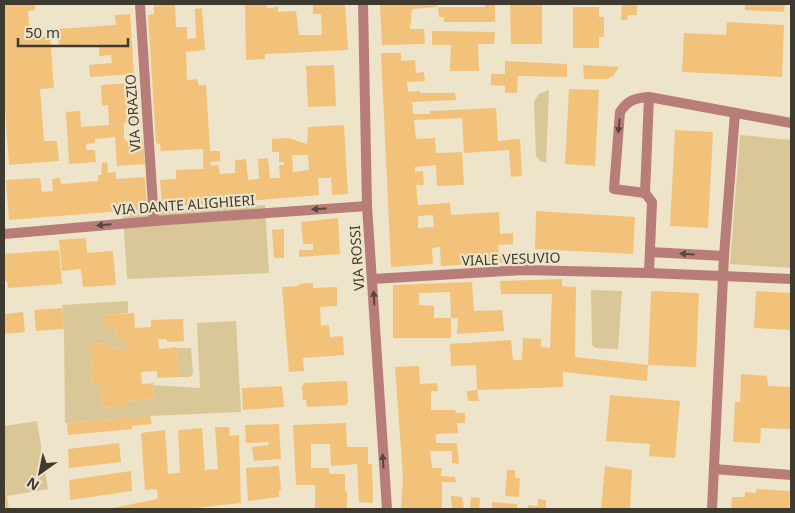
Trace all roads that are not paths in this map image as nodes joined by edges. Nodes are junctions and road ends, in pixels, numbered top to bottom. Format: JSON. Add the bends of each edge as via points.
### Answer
{"nodes":[{"id":1,"x":140,"y":4,"type":"edge"},
{"id":2,"x":363,"y":4,"type":"edge"},
{"id":3,"x":649,"y":97,"type":"junction"},
{"id":4,"x":735,"y":113,"type":"junction"},
{"id":5,"x":791,"y":123,"type":"edge"},
{"id":6,"x":645,"y":193,"type":"junction"},
{"id":7,"x":367,"y":206,"type":"junction"},
{"id":8,"x":154,"y":221,"type":"junction"},
{"id":9,"x":4,"y":234,"type":"edge"},
{"id":10,"x":650,"y":252,"type":"junction"},
{"id":11,"x":724,"y":256,"type":"junction"},
{"id":12,"x":649,"y":273,"type":"junction"},
{"id":13,"x":723,"y":276,"type":"junction"},
{"id":14,"x":373,"y":279,"type":"junction"},
{"id":15,"x":791,"y":279,"type":"edge"},
{"id":16,"x":714,"y":469,"type":"junction"},
{"id":17,"x":791,"y":475,"type":"edge"},
{"id":18,"x":387,"y":509,"type":"edge"},
{"id":19,"x":712,"y":509,"type":"edge"}],
"edges":[{"from":1,"to":8,"type":"street","name":"VIA ORAZIO"},
{"from":2,"to":7,"type":"street","name":"VIA ROSSI"},
{"from":3,"to":4,"type":"street"},
{"from":3,"to":6,"type":"street"},
{"from":3,"to":6,"type":"street","one_way":true,"via":[[631,100],[620,112],[614,189]]},
{"from":4,"to":5,"type":"street"},
{"from":4,"to":11,"type":"street"},
{"from":6,"to":10,"type":"street","via":[[652,202]]},
{"from":7,"to":8,"type":"street","name":"VIA DANTE ALIGHIERI","one_way":true},
{"from":7,"to":14,"type":"street","name":"VIA ROSSI"},
{"from":8,"to":9,"type":"street","name":"VIA DANTE ALIGHIERI","one_way":true},
{"from":11,"to":10,"type":"street","one_way":true},
{"from":10,"to":12,"type":"street"},
{"from":11,"to":13,"type":"street"},
{"from":12,"to":13,"type":"street","name":"VIALE VESUVIO"},
{"from":12,"to":14,"type":"street","name":"VIALE VESUVIO","via":[[523,270]]},
{"from":13,"to":15,"type":"street","name":"VIALE VESUVIO"},
{"from":13,"to":16,"type":"street"},
{"from":18,"to":14,"type":"street","name":"VIA ROSSI","one_way":true},
{"from":16,"to":17,"type":"street"},
{"from":16,"to":19,"type":"street"}]}
